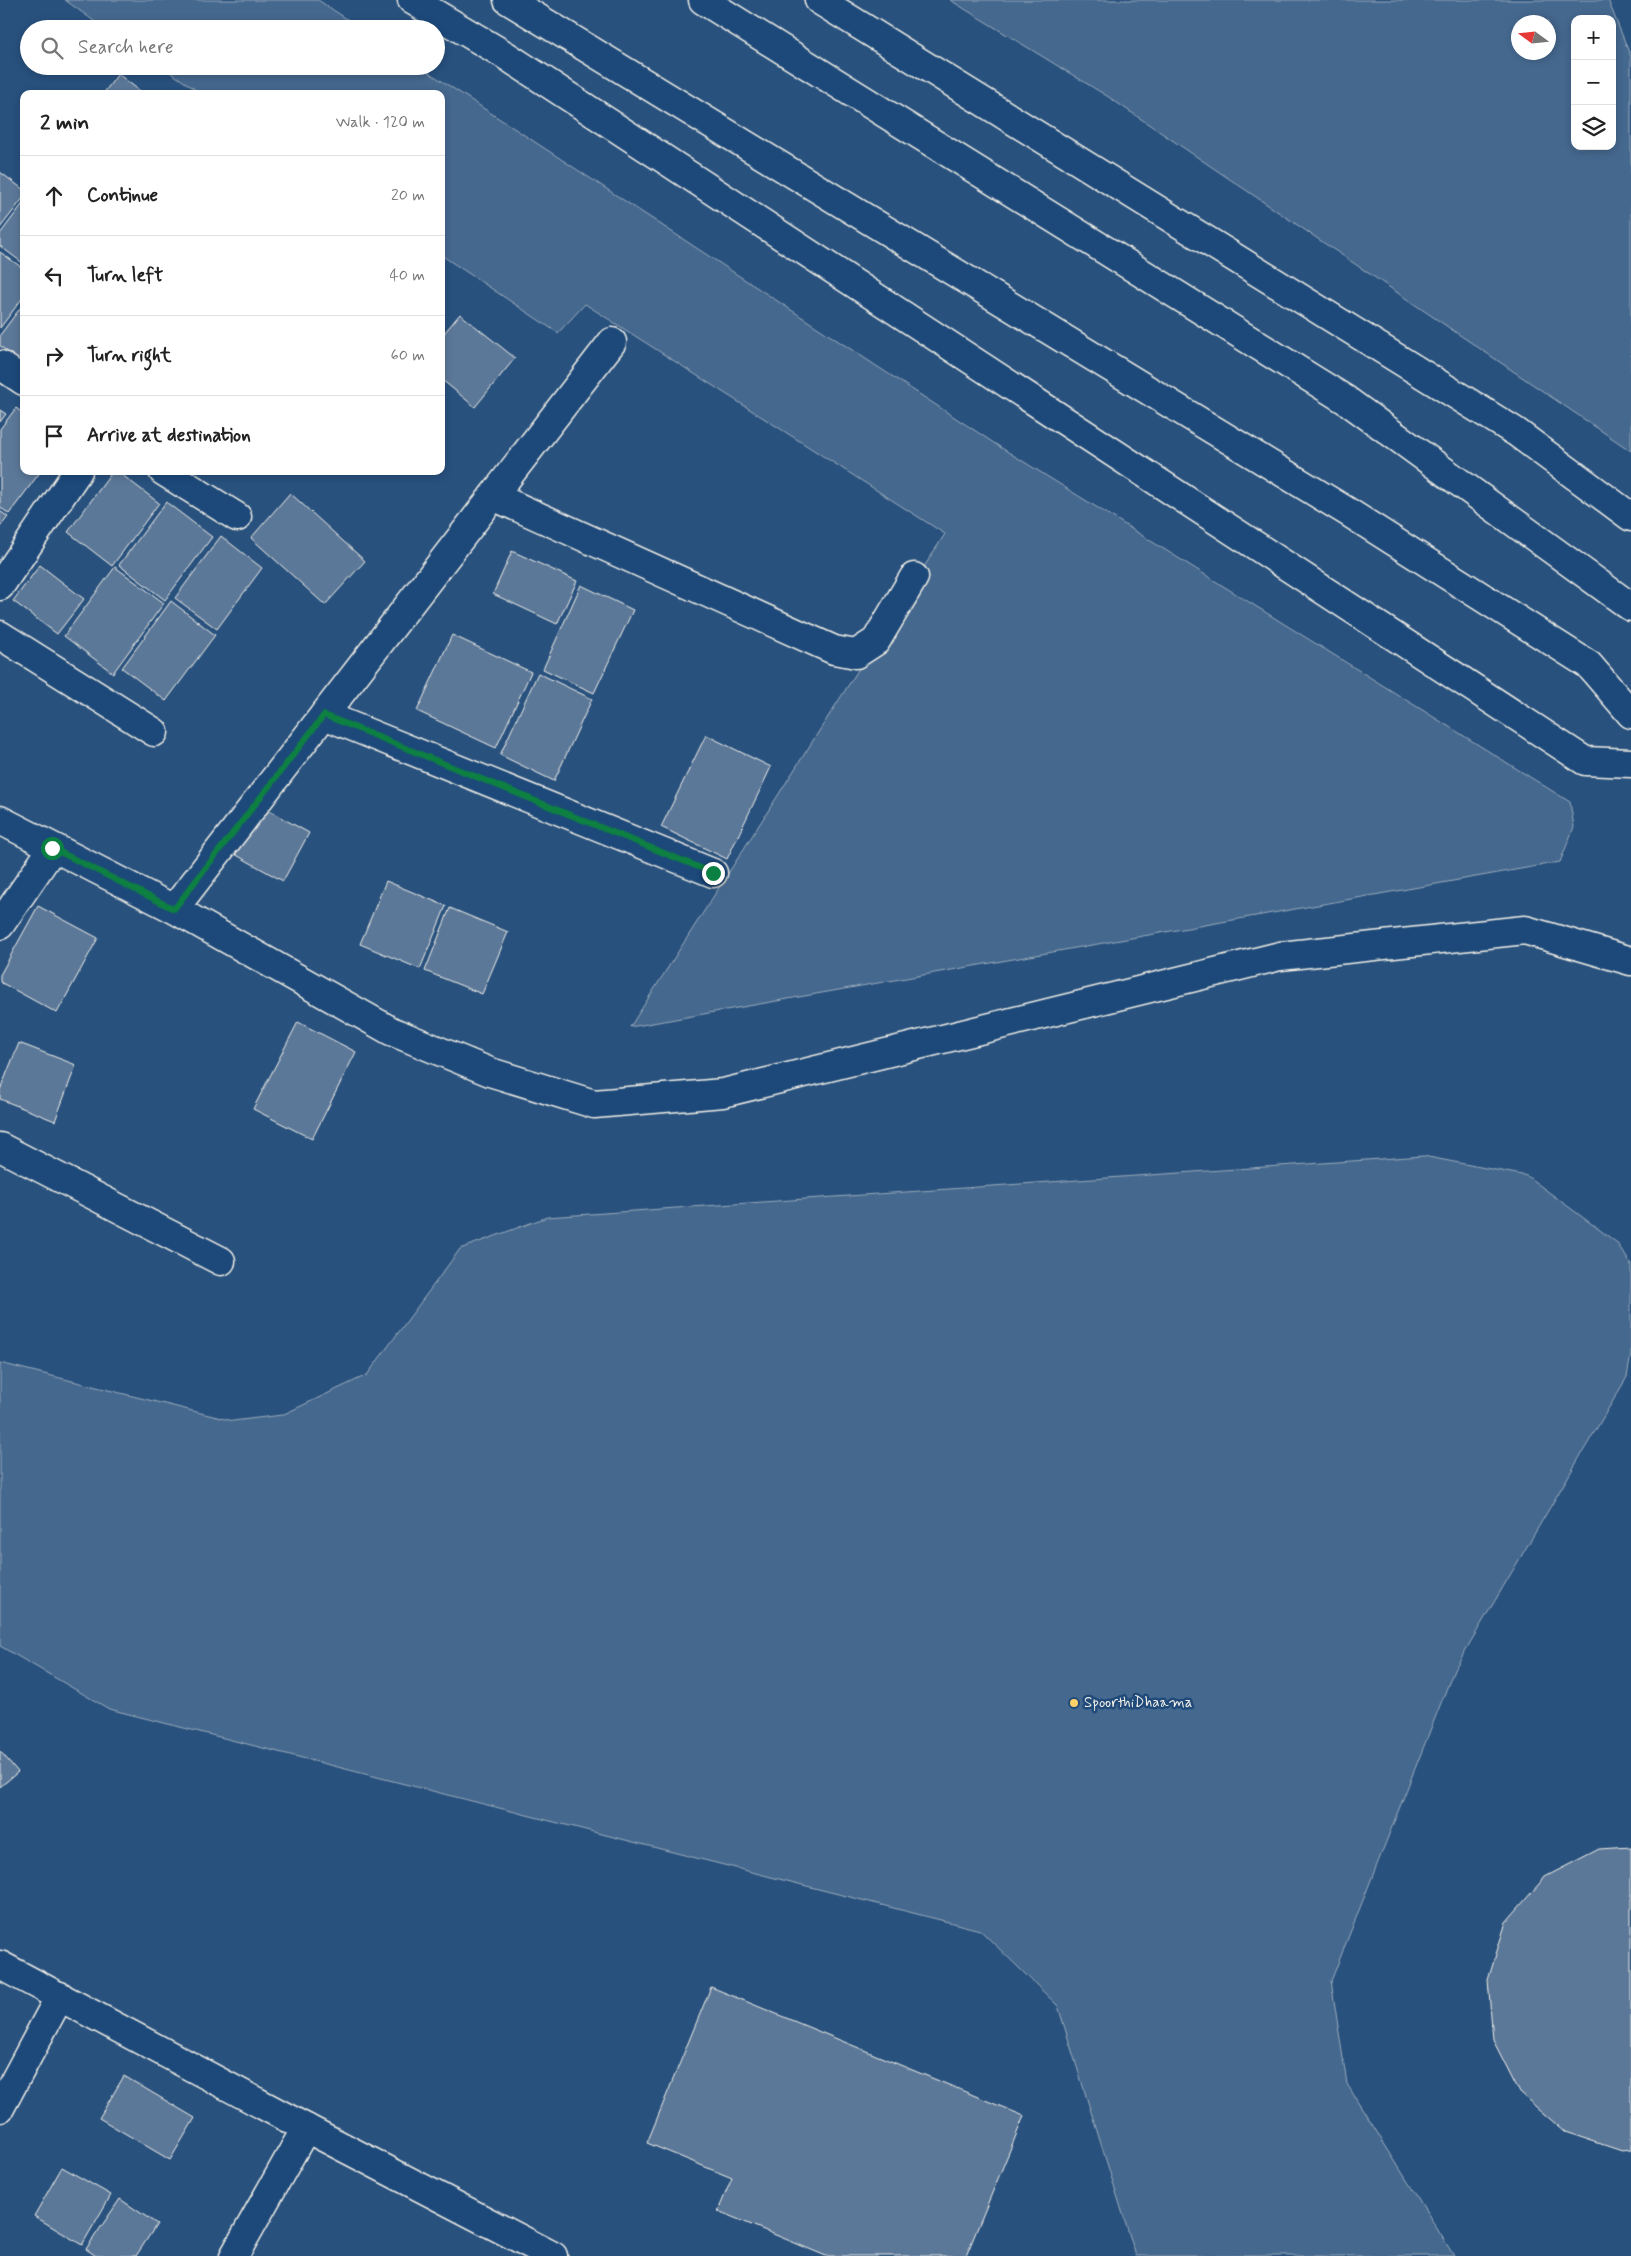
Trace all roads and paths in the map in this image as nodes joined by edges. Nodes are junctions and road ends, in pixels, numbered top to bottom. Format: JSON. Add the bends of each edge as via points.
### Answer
{"nodes":[{"id":1,"x":412,"y":0,"type":"edge"},
{"id":2,"x":508,"y":0,"type":"edge"},
{"id":3,"x":703,"y":0,"type":"edge"},
{"id":4,"x":819,"y":0,"type":"edge"},
{"id":5,"x":612,"y":342,"type":"dead end"},
{"id":6,"x":0,"y":365,"type":"edge"},
{"id":7,"x":20,"y":378,"type":"edge"},
{"id":8,"x":75,"y":475,"type":"edge"},
{"id":9,"x":169,"y":475,"type":"edge"},
{"id":10,"x":493,"y":496,"type":"junction"},
{"id":11,"x":237,"y":517,"type":"dead end"},
{"id":12,"x":1631,"y":517,"type":"edge"},
{"id":13,"x":914,"y":577,"type":"dead end"},
{"id":14,"x":0,"y":586,"type":"edge"},
{"id":15,"x":1631,"y":607,"type":"edge"},
{"id":16,"x":0,"y":635,"type":"edge"},
{"id":17,"x":1631,"y":714,"type":"edge"},
{"id":18,"x":324,"y":715,"type":"junction"},
{"id":19,"x":154,"y":732,"type":"dead end"},
{"id":20,"x":1631,"y":763,"type":"edge"},
{"id":21,"x":0,"y":820,"type":"edge"},
{"id":22,"x":52,"y":848,"type":"junction"},
{"id":23,"x":713,"y":873,"type":"dead end"},
{"id":24,"x":174,"y":909,"type":"junction"},
{"id":25,"x":0,"y":925,"type":"edge"},
{"id":26,"x":1631,"y":961,"type":"edge"},
{"id":27,"x":0,"y":1147,"type":"edge"},
{"id":28,"x":221,"y":1261,"type":"dead end"},
{"id":29,"x":0,"y":1965,"type":"edge"},
{"id":30,"x":60,"y":1996,"type":"junction"},
{"id":31,"x":0,"y":2108,"type":"edge"},
{"id":32,"x":306,"y":2128,"type":"junction"},
{"id":33,"x":234,"y":2256,"type":"edge"},
{"id":34,"x":554,"y":2256,"type":"edge"}],
"edges":[{"from":1,"to":20,"type":"street","via":[[522,66],[1584,761]]},
{"from":2,"to":17,"type":"street","via":[[1340,506],[1589,665]]},
{"from":3,"to":15,"type":"street","via":[[1346,400]]},
{"from":4,"to":12,"type":"street","via":[[1516,432]]},
{"from":5,"to":10,"type":"street"},
{"from":6,"to":7,"type":"street"},
{"from":8,"to":14,"type":"street"},
{"from":9,"to":11,"type":"street"},
{"from":10,"to":13,"type":"street","via":[[834,650],[856,654],[876,641]]},
{"from":10,"to":18,"type":"street"},
{"from":16,"to":19,"type":"street"},
{"from":18,"to":23,"type":"street"},
{"from":18,"to":24,"type":"street"},
{"from":21,"to":22,"type":"street"},
{"from":22,"to":24,"type":"street"},
{"from":22,"to":25,"type":"street"},
{"from":24,"to":26,"type":"street","via":[[391,1032],[490,1072],[594,1104],[723,1093],[1280,956],[1525,930]]},
{"from":27,"to":28,"type":"street"},
{"from":29,"to":30,"type":"street"},
{"from":30,"to":31,"type":"street"},
{"from":30,"to":32,"type":"street"},
{"from":32,"to":33,"type":"street"},
{"from":32,"to":34,"type":"street"}]}
